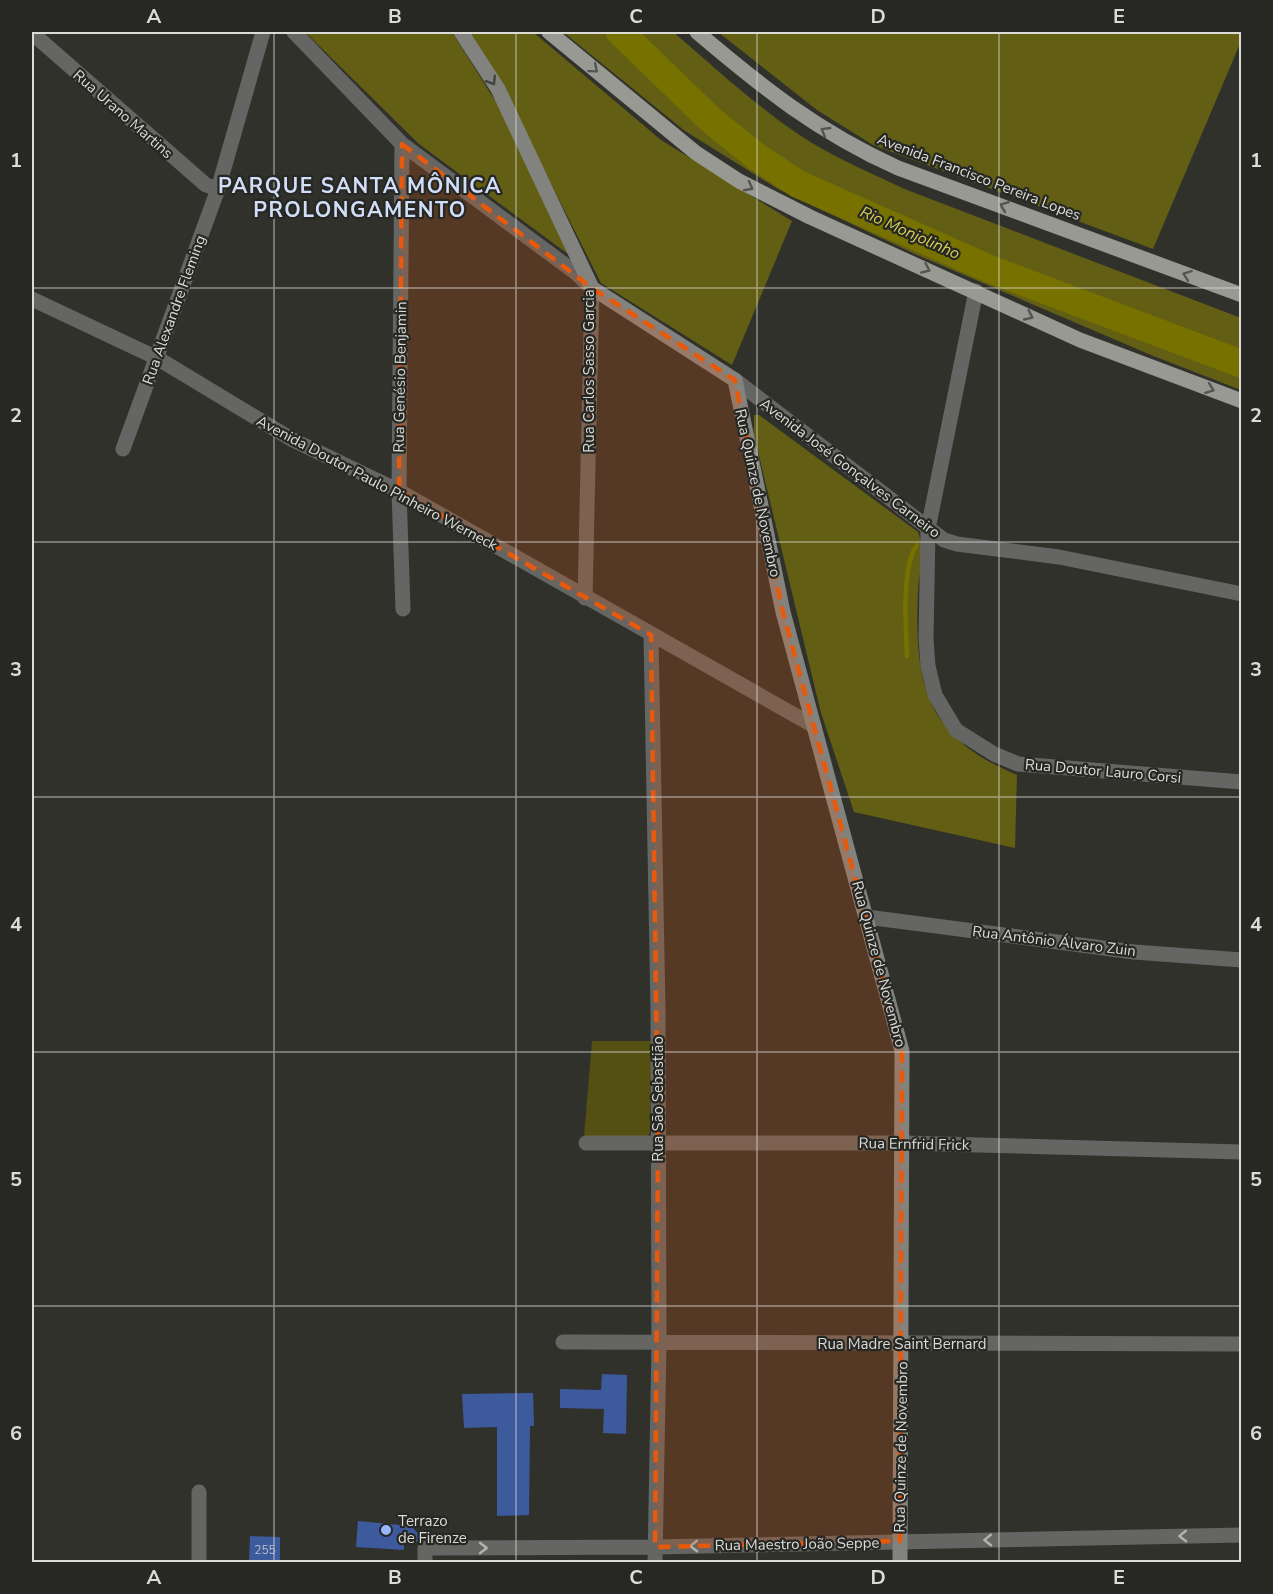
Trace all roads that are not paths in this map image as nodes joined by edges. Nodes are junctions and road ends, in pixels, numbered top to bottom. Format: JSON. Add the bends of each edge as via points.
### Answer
{"nodes":[{"id":1,"x":263,"y":32,"type":"edge"},
{"id":2,"x":294,"y":32,"type":"edge"},
{"id":3,"x":461,"y":32,"type":"edge"},
{"id":4,"x":549,"y":32,"type":"edge"},
{"id":5,"x":697,"y":32,"type":"edge"},
{"id":6,"x":32,"y":33,"type":"edge"},
{"id":7,"x":402,"y":144,"type":"junction"},
{"id":8,"x":218,"y":189,"type":"junction"},
{"id":9,"x":592,"y":288,"type":"junction"},
{"id":10,"x":976,"y":291,"type":"junction"},
{"id":11,"x":1242,"y":295,"type":"edge"},
{"id":12,"x":32,"y":299,"type":"edge"},
{"id":13,"x":156,"y":358,"type":"junction"},
{"id":14,"x":735,"y":380,"type":"junction"},
{"id":15,"x":1242,"y":401,"type":"edge"},
{"id":16,"x":123,"y":450,"type":"dead end"},
{"id":17,"x":399,"y":491,"type":"junction"},
{"id":18,"x":928,"y":529,"type":"junction"},
{"id":19,"x":1242,"y":594,"type":"edge"},
{"id":20,"x":585,"y":598,"type":"junction"},
{"id":21,"x":403,"y":609,"type":"dead end"},
{"id":22,"x":651,"y":635,"type":"junction"},
{"id":23,"x":814,"y":726,"type":"junction"},
{"id":24,"x":1242,"y":782,"type":"edge"},
{"id":25,"x":867,"y":917,"type":"junction"},
{"id":26,"x":1242,"y":960,"type":"edge"},
{"id":27,"x":658,"y":1142,"type":"junction"},
{"id":28,"x":586,"y":1143,"type":"dead end"},
{"id":29,"x":902,"y":1143,"type":"junction"},
{"id":30,"x":1242,"y":1152,"type":"edge"},
{"id":31,"x":563,"y":1342,"type":"dead end"},
{"id":32,"x":659,"y":1342,"type":"junction"},
{"id":33,"x":902,"y":1344,"type":"junction"},
{"id":34,"x":1242,"y":1344,"type":"edge"},
{"id":35,"x":199,"y":1492,"type":"dead end"},
{"id":36,"x":1242,"y":1535,"type":"edge"},
{"id":37,"x":900,"y":1541,"type":"junction"},
{"id":38,"x":425,"y":1555,"type":"edge"},
{"id":39,"x":655,"y":1555,"type":"edge"},
{"id":40,"x":199,"y":1563,"type":"edge"},
{"id":41,"x":900,"y":1563,"type":"edge"}],
"edges":[{"from":1,"to":8,"type":"street","name":"Rua Alexandre Fleming"},
{"from":2,"to":7,"type":"street","name":"Avenida José Gonçalves Carneiro"},
{"from":3,"to":9,"type":"main road","name":"Rua Carlos Sasso Garcia","one_way":true,"via":[[502,97]]},
{"from":4,"to":10,"type":"main road","one_way":true,"via":[[696,153],[739,181]]},
{"from":11,"to":5,"type":"main road","name":"Avenida Francisco Pereira Lopes","one_way":true,"via":[[859,151],[789,108]]},
{"from":6,"to":8,"type":"street","name":"Rua Urano Martins","via":[[207,185]]},
{"from":7,"to":9,"type":"street","name":"Avenida José Gonçalves Carneiro"},
{"from":7,"to":17,"type":"street","name":"Rua Genésio Benjamin"},
{"from":8,"to":13,"type":"street","name":"Rua Alexandre Fleming"},
{"from":9,"to":14,"type":"main road","name":"Avenida José Gonçalves Carneiro"},
{"from":9,"to":20,"type":"street","name":"Rua Carlos Sasso Garcia"},
{"from":10,"to":15,"type":"main road","one_way":true,"via":[[1080,340]]},
{"from":10,"to":18,"type":"street","name":"Rua Doutor Lauro Corsi"},
{"from":12,"to":13,"type":"street","name":"Avenida Doutor Paulo Pinheiro Werneck"},
{"from":13,"to":16,"type":"street","name":"Rua Alexandre Fleming"},
{"from":13,"to":17,"type":"street","name":"Avenida Doutor Paulo Pinheiro Werneck","via":[[293,440]]},
{"from":14,"to":18,"type":"street","name":"Avenida José Gonçalves Carneiro"},
{"from":14,"to":23,"type":"main road","name":"Rua Quinze de Novembro","via":[[783,612]]},
{"from":17,"to":20,"type":"street","name":"Avenida Doutor Paulo Pinheiro Werneck"},
{"from":17,"to":21,"type":"street","name":"Rua Genésio Benjamin"},
{"from":18,"to":19,"type":"street","name":"Avenida José Gonçalves Carneiro","via":[[957,544],[1059,557]]},
{"from":18,"to":24,"type":"street","name":"Rua Doutor Lauro Corsi","via":[[928,666],[934,695],[956,730],[1017,764]]},
{"from":20,"to":22,"type":"street","name":"Avenida Doutor Paulo Pinheiro Werneck"},
{"from":22,"to":23,"type":"street","name":"Avenida Doutor Paulo Pinheiro Werneck"},
{"from":22,"to":27,"type":"street","name":"Rua São Sebastião"},
{"from":23,"to":25,"type":"main road","name":"Rua Quinze de Novembro"},
{"from":25,"to":26,"type":"street","name":"Rua Antônio Álvaro Zuin","via":[[1134,952]]},
{"from":25,"to":29,"type":"main road","name":"Rua Quinze de Novembro","via":[[902,1050]]},
{"from":27,"to":28,"type":"street","name":"Rua Ernfrid Frick"},
{"from":27,"to":29,"type":"street","name":"Rua Ernfrid Frick"},
{"from":27,"to":32,"type":"street","name":"Rua São Sebastião"},
{"from":29,"to":30,"type":"street","name":"Rua Ernfrid Frick"},
{"from":29,"to":33,"type":"main road","name":"Rua Quinze de Novembro"},
{"from":31,"to":32,"type":"street","name":"Rua Madre Saint Bernard"},
{"from":32,"to":33,"type":"street","name":"Rua Madre Saint Bernard"},
{"from":32,"to":39,"type":"street","name":"Rua São Sebastião"},
{"from":33,"to":34,"type":"street","name":"Rua Madre Saint Bernard"},
{"from":33,"to":37,"type":"main road","name":"Rua Quinze de Novembro"},
{"from":35,"to":40,"type":"street"},
{"from":36,"to":37,"type":"street","name":"Rua Maestro João Seppe","one_way":true},
{"from":37,"to":39,"type":"street","name":"Rua Maestro João Seppe","one_way":true},
{"from":37,"to":41,"type":"main road","name":"Rua Quinze de Novembro"},
{"from":38,"to":39,"type":"street","name":"Rua Maestro João Seppe","one_way":true}]}
